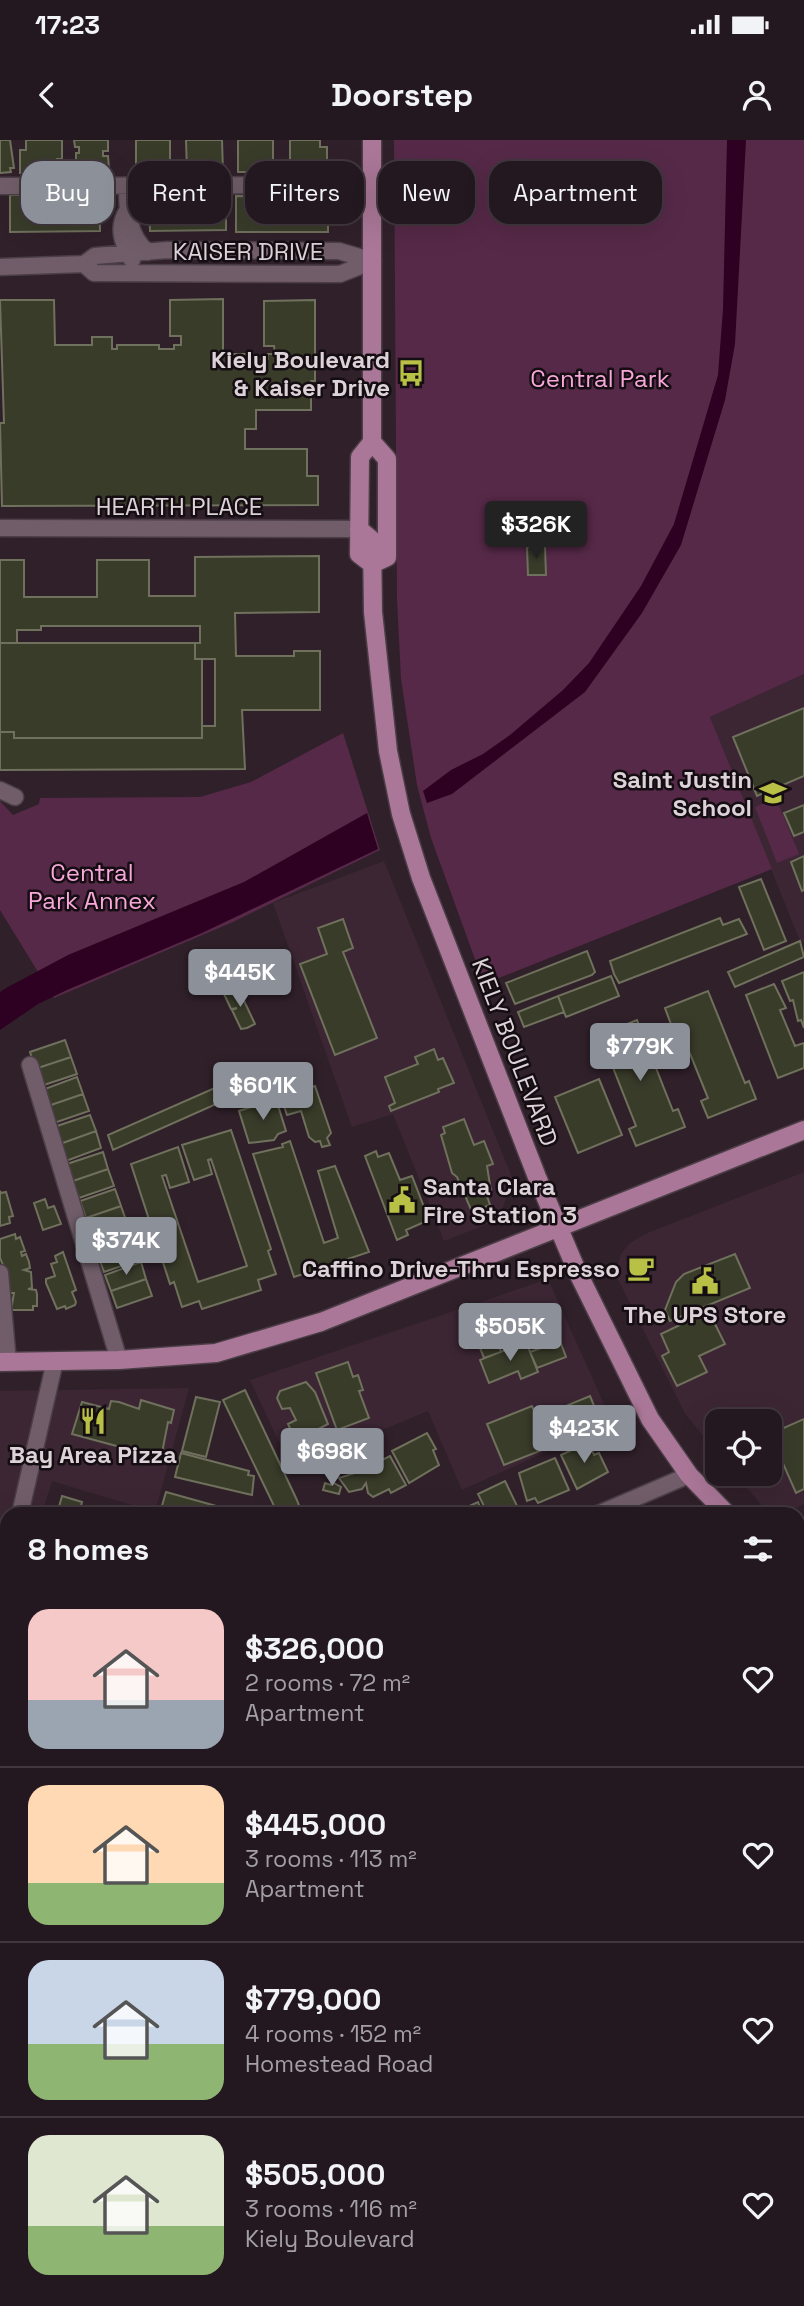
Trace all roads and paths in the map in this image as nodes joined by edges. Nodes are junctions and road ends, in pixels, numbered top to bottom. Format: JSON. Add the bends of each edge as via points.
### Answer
{"nodes":[{"id":1,"x":372,"y":140,"type":"edge"},
{"id":2,"x":372,"y":185,"type":"junction"},
{"id":3,"x":0,"y":186,"type":"edge"},
{"id":4,"x":127,"y":186,"type":"junction"},
{"id":5,"x":127,"y":211,"type":"junction"},
{"id":6,"x":148,"y":252,"type":"junction"},
{"id":7,"x":128,"y":254,"type":"junction"},
{"id":8,"x":373,"y":261,"type":"junction"},
{"id":9,"x":84,"y":264,"type":"junction"},
{"id":10,"x":0,"y":267,"type":"edge"},
{"id":11,"x":139,"y":273,"type":"junction"},
{"id":12,"x":372,"y":442,"type":"junction"},
{"id":13,"x":0,"y":528,"type":"edge"},
{"id":14,"x":359,"y":529,"type":"junction"},
{"id":15,"x":372,"y":564,"type":"junction"},
{"id":16,"x":30,"y":1065,"type":"dead end"},
{"id":17,"x":804,"y":1130,"type":"edge"},
{"id":18,"x":558,"y":1227,"type":"junction"},
{"id":19,"x":0,"y":1273,"type":"edge"},
{"id":20,"x":119,"y":1360,"type":"junction"},
{"id":21,"x":55,"y":1361,"type":"junction"},
{"id":22,"x":4,"y":1362,"type":"edge"},
{"id":23,"x":689,"y":1475,"type":"junction"},
{"id":24,"x":22,"y":1507,"type":"edge"},
{"id":25,"x":614,"y":1507,"type":"edge"},
{"id":26,"x":720,"y":1507,"type":"edge"}],
"edges":[{"from":1,"to":2,"type":"main road","name":"KIELY BOULEVARD"},
{"from":2,"to":4,"type":"street"},
{"from":2,"to":8,"type":"main road","name":"KIELY BOULEVARD"},
{"from":3,"to":4,"type":"street"},
{"from":4,"to":5,"type":"street"},
{"from":5,"to":6,"type":"street","via":[[135,240]]},
{"from":5,"to":7,"type":"street","via":[[121,220],[121,236]]},
{"from":6,"to":7,"type":"street","name":"KAISER DRIVE"},
{"from":6,"to":8,"type":"street","name":"KAISER DRIVE","via":[[339,251]]},
{"from":7,"to":9,"type":"street","name":"KAISER DRIVE","via":[[95,256]]},
{"from":7,"to":11,"type":"street"},
{"from":8,"to":11,"type":"street","name":"KAISER DRIVE","via":[[340,274]]},
{"from":8,"to":12,"type":"main road","name":"KIELY BOULEVARD"},
{"from":9,"to":10,"type":"street","name":"KAISER DRIVE"},
{"from":9,"to":11,"type":"street","name":"KAISER DRIVE","via":[[94,273]]},
{"from":12,"to":14,"type":"main road","name":"KIELY BOULEVARD","via":[[360,457]]},
{"from":12,"to":15,"type":"main road","name":"KIELY BOULEVARD","via":[[387,459],[387,557]]},
{"from":13,"to":14,"type":"street","name":"HEARTH PLACE"},
{"from":14,"to":15,"type":"main road","name":"KIELY BOULEVARD","via":[[359,554]]},
{"from":15,"to":18,"type":"main road","name":"KIELY BOULEVARD","via":[[378,669],[401,814],[421,878]]},
{"from":16,"to":20,"type":"street"},
{"from":17,"to":18,"type":"main road"},
{"from":18,"to":20,"type":"main road","via":[[321,1322],[264,1340],[216,1353]]},
{"from":18,"to":23,"type":"main road","name":"KIELY BOULEVARD","via":[[650,1419]]},
{"from":19,"to":22,"type":"street"},
{"from":20,"to":21,"type":"main road"},
{"from":21,"to":22,"type":"main road"},
{"from":21,"to":24,"type":"street"},
{"from":23,"to":25,"type":"street"},
{"from":23,"to":26,"type":"main road","name":"KIELY BOULEVARD"}]}
